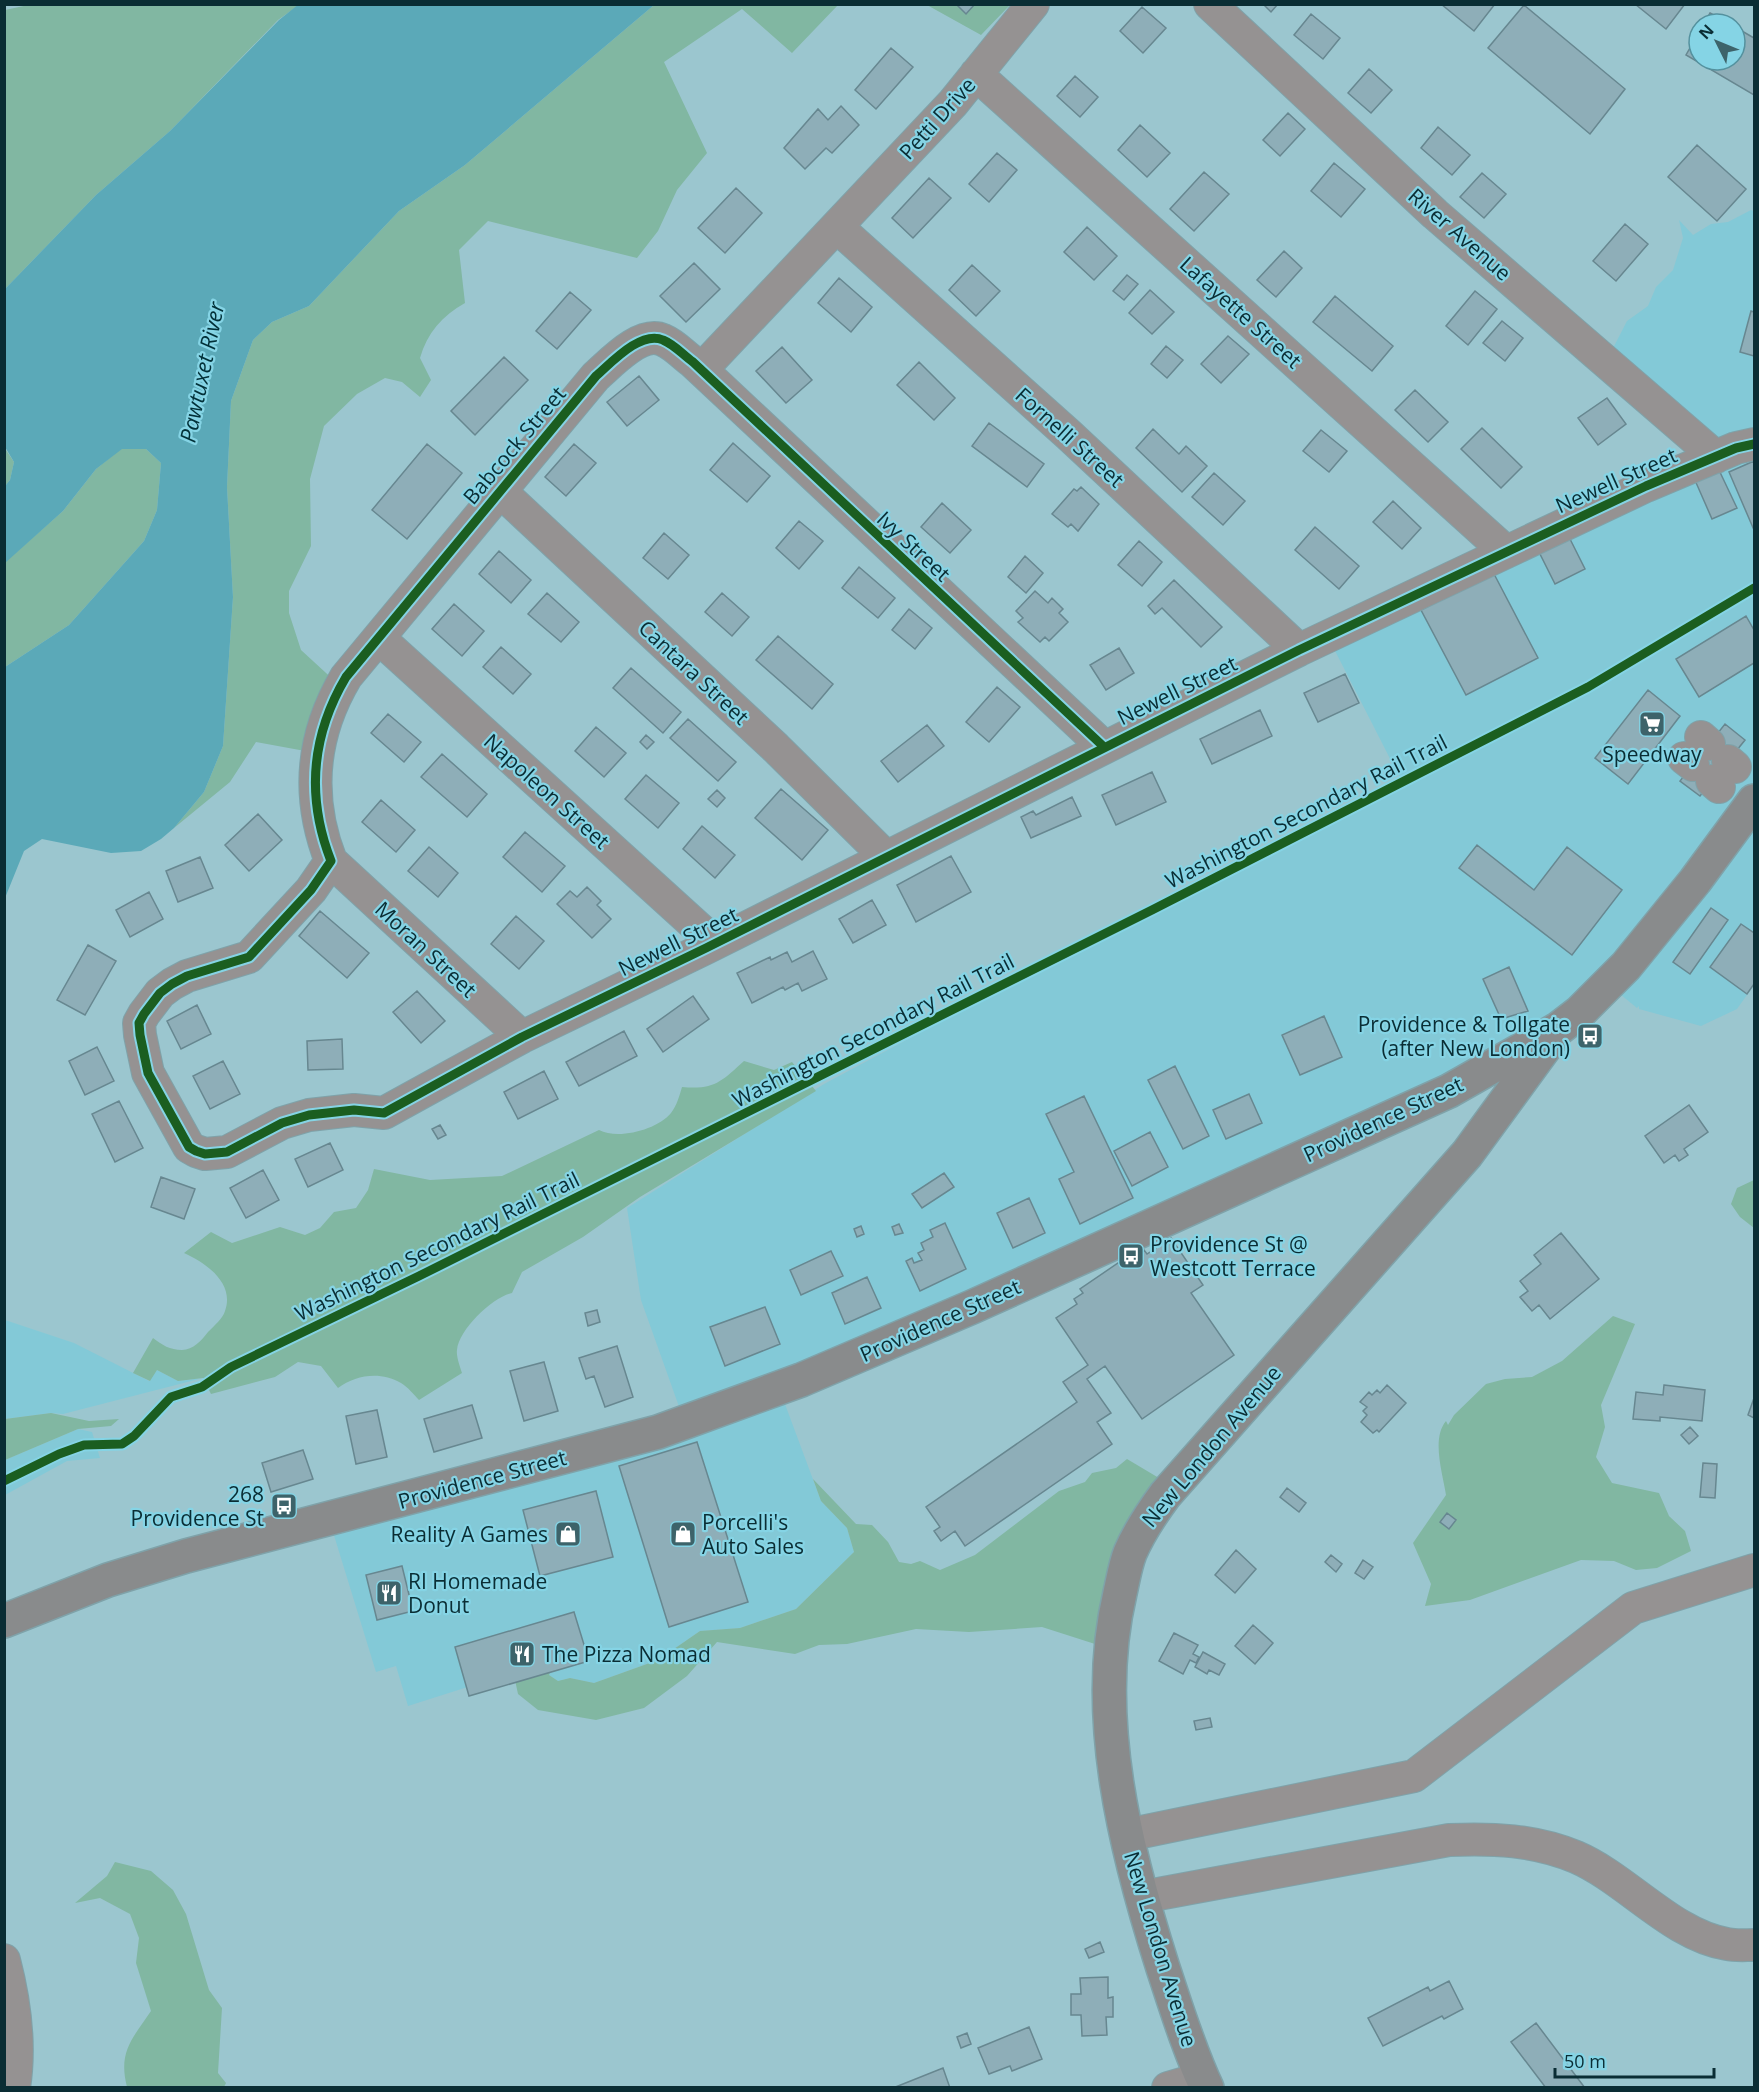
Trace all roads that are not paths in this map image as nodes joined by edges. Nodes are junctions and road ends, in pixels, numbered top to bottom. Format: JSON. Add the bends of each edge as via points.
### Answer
{"nodes":[{"id":1,"x":1033,"y":4,"type":"edge"},
{"id":2,"x":1210,"y":4,"type":"edge"},
{"id":3,"x":976,"y":74,"type":"junction"},
{"id":4,"x":837,"y":227,"type":"junction"},
{"id":5,"x":702,"y":369,"type":"junction"},
{"id":6,"x":1755,"y":444,"type":"edge"},
{"id":7,"x":1716,"y":457,"type":"junction"},
{"id":8,"x":500,"y":490,"type":"junction"},
{"id":9,"x":1505,"y":551,"type":"junction"},
{"id":10,"x":380,"y":639,"type":"junction"},
{"id":11,"x":1299,"y":650,"type":"junction"},
{"id":12,"x":1104,"y":747,"type":"junction"},
{"id":13,"x":1755,"y":801,"type":"edge"},
{"id":14,"x":886,"y":856,"type":"junction"},
{"id":15,"x":331,"y":861,"type":"junction"},
{"id":16,"x":715,"y":943,"type":"junction"},
{"id":17,"x":1558,"y":1029,"type":"junction"},
{"id":18,"x":522,"y":1037,"type":"junction"},
{"id":19,"x":1755,"y":1570,"type":"edge"},
{"id":20,"x":4,"y":1621,"type":"edge"},
{"id":21,"x":1127,"y":1835,"type":"junction"},
{"id":22,"x":1142,"y":1897,"type":"junction"},
{"id":23,"x":1755,"y":1945,"type":"edge"},
{"id":24,"x":4,"y":1960,"type":"edge"},
{"id":25,"x":1204,"y":2083,"type":"edge"},
{"id":26,"x":14,"y":2088,"type":"edge"},
{"id":27,"x":1168,"y":2088,"type":"edge"}],
"edges":[{"from":1,"to":3,"type":"street","name":"Petti Drive"},
{"from":2,"to":7,"type":"street","name":"River Avenue","via":[[1434,214]]},
{"from":3,"to":4,"type":"street","name":"Petti Drive"},
{"from":3,"to":9,"type":"street","name":"Lafayette Street"},
{"from":4,"to":5,"type":"street"},
{"from":4,"to":11,"type":"street","name":"Fornelli Street","via":[[1069,435]]},
{"from":5,"to":8,"type":"street","name":"Babcock Street","via":[[656,337],[627,349],[596,376]]},
{"from":5,"to":12,"type":"street","name":"Ivy Street"},
{"from":6,"to":7,"type":"street","name":"Newell Street"},
{"from":7,"to":9,"type":"street","name":"Newell Street"},
{"from":8,"to":10,"type":"street","name":"Babcock Street"},
{"from":8,"to":14,"type":"street","name":"Cantara Street"},
{"from":9,"to":11,"type":"street","name":"Newell Street"},
{"from":10,"to":15,"type":"street","via":[[346,677],[323,725],[314,796]]},
{"from":10,"to":16,"type":"street","name":"Napoleon Street"},
{"from":11,"to":12,"type":"street","name":"Newell Street"},
{"from":12,"to":14,"type":"street","name":"Newell Street"},
{"from":13,"to":17,"type":"main road","name":"Providence Street","via":[[1626,966]]},
{"from":14,"to":16,"type":"street","name":"Newell Street"},
{"from":15,"to":18,"type":"street","name":"Moran Street"},
{"from":15,"to":18,"type":"street","name":"Newell Street","via":[[311,890],[249,957],[171,984],[139,1023],[148,1073],[189,1147],[205,1154],[227,1152],[282,1123],[319,1113],[384,1113]]},
{"from":16,"to":18,"type":"street","name":"Newell Street"},
{"from":17,"to":20,"type":"main road","name":"Providence Street","via":[[1442,1094],[972,1307],[801,1380],[658,1432],[108,1580]]},
{"from":17,"to":21,"type":"main road","name":"New London Avenue","via":[[1467,1154],[1188,1468],[1143,1525],[1129,1556],[1111,1652],[1112,1730],[1119,1801]]},
{"from":19,"to":21,"type":"street","via":[[1633,1608],[1414,1776]]},
{"from":21,"to":22,"type":"main road","name":"New London Avenue"},
{"from":22,"to":23,"type":"street","via":[[1449,1840],[1491,1838],[1535,1844],[1577,1858],[1692,1932],[1726,1944]]},
{"from":22,"to":25,"type":"main road","name":"New London Avenue"},
{"from":24,"to":26,"type":"street","via":[[16,2018]]},
{"from":25,"to":27,"type":"street"}]}
